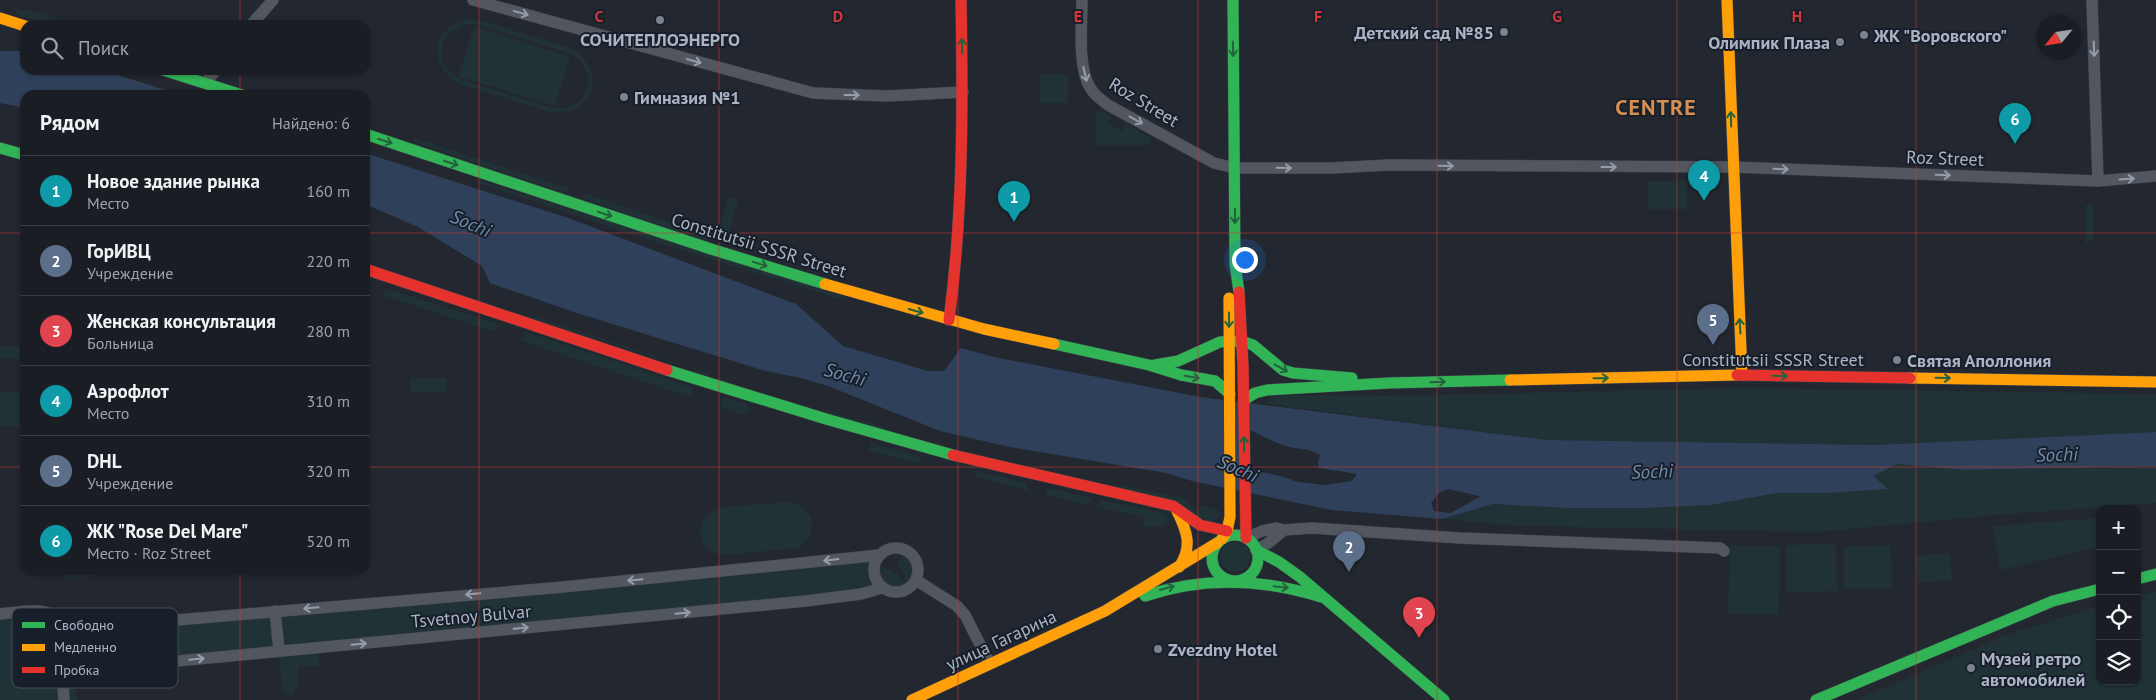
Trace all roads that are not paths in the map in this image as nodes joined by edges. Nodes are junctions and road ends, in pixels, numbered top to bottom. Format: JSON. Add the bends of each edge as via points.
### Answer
{"nodes":[{"id":1,"x":273,"y":0,"type":"edge"},
{"id":2,"x":473,"y":0,"type":"edge"},
{"id":3,"x":961,"y":0,"type":"edge"},
{"id":4,"x":1082,"y":0,"type":"edge"},
{"id":5,"x":1233,"y":0,"type":"edge"},
{"id":6,"x":1727,"y":0,"type":"edge"},
{"id":7,"x":2092,"y":0,"type":"edge"},
{"id":8,"x":0,"y":18,"type":"edge"},
{"id":9,"x":255,"y":20,"type":"edge"},
{"id":10,"x":20,"y":24,"type":"edge"},
{"id":11,"x":179,"y":75,"type":"edge"},
{"id":12,"x":212,"y":75,"type":"edge"},
{"id":13,"x":205,"y":83,"type":"junction"},
{"id":14,"x":227,"y":90,"type":"edge"},
{"id":15,"x":963,"y":92,"type":"junction"},
{"id":16,"x":370,"y":136,"type":"edge"},
{"id":17,"x":0,"y":148,"type":"edge"},
{"id":18,"x":20,"y":154,"type":"edge"},
{"id":19,"x":1235,"y":168,"type":"junction"},
{"id":20,"x":1732,"y":168,"type":"junction"},
{"id":21,"x":2156,"y":176,"type":"edge"},
{"id":22,"x":2098,"y":181,"type":"junction"},
{"id":23,"x":1235,"y":264,"type":"junction"},
{"id":24,"x":370,"y":271,"type":"edge"},
{"id":25,"x":949,"y":320,"type":"junction"},
{"id":26,"x":1229,"y":341,"type":"junction"},
{"id":27,"x":1241,"y":341,"type":"junction"},
{"id":28,"x":1149,"y":365,"type":"junction"},
{"id":29,"x":1742,"y":375,"type":"junction"},
{"id":30,"x":2156,"y":382,"type":"edge"},
{"id":31,"x":1389,"y":383,"type":"junction"},
{"id":32,"x":1230,"y":396,"type":"junction"},
{"id":33,"x":1244,"y":400,"type":"junction"},
{"id":34,"x":1229,"y":506,"type":"junction"},
{"id":35,"x":1175,"y":507,"type":"junction"},
{"id":36,"x":1207,"y":527,"type":"junction"},
{"id":37,"x":1284,"y":530,"type":"junction"},
{"id":38,"x":1242,"y":537,"type":"junction"},
{"id":39,"x":1222,"y":538,"type":"junction"},
{"id":40,"x":1256,"y":550,"type":"junction"},
{"id":41,"x":1724,"y":552,"type":"dead end"},
{"id":42,"x":1209,"y":554,"type":"junction"},
{"id":43,"x":880,"y":555,"type":"junction"},
{"id":44,"x":1178,"y":567,"type":"junction"},
{"id":45,"x":2156,"y":574,"type":"edge"},
{"id":46,"x":2141,"y":578,"type":"edge"},
{"id":47,"x":916,"y":580,"type":"junction"},
{"id":48,"x":1232,"y":581,"type":"junction"},
{"id":49,"x":882,"y":588,"type":"junction"},
{"id":50,"x":2096,"y":589,"type":"edge"},
{"id":51,"x":1328,"y":600,"type":"junction"},
{"id":52,"x":274,"y":611,"type":"junction"},
{"id":53,"x":1105,"y":611,"type":"junction"},
{"id":54,"x":178,"y":619,"type":"edge"},
{"id":55,"x":279,"y":652,"type":"junction"},
{"id":56,"x":178,"y":661,"type":"edge"},
{"id":57,"x":990,"y":664,"type":"junction"},
{"id":58,"x":912,"y":700,"type":"edge"},
{"id":59,"x":1444,"y":700,"type":"edge"},
{"id":60,"x":1816,"y":700,"type":"edge"}],
"edges":[{"from":1,"to":9,"type":"street"},
{"from":2,"to":15,"type":"street","one_way":true,"via":[[813,93],[887,96]]},
{"from":15,"to":3,"type":"main road","one_way":true},
{"from":4,"to":19,"type":"street","name":"Roz Street","one_way":true,"via":[[1082,52],[1087,82],[1100,99],[1214,163]]},
{"from":5,"to":19,"type":"main road","one_way":true},
{"from":20,"to":6,"type":"main road","one_way":true},
{"from":7,"to":22,"type":"street","one_way":true},
{"from":8,"to":10,"type":"main road"},
{"from":11,"to":13,"type":"main road"},
{"from":12,"to":13,"type":"street"},
{"from":13,"to":14,"type":"main road"},
{"from":15,"to":25,"type":"main road","via":[[955,274]]},
{"from":16,"to":25,"type":"main road","name":"Constitutsii SSSR Street","one_way":true,"via":[[711,249]]},
{"from":17,"to":18,"type":"main road"},
{"from":19,"to":20,"type":"street","name":"Roz Street","one_way":true,"via":[[1389,165]]},
{"from":19,"to":23,"type":"main road","one_way":true},
{"from":20,"to":22,"type":"street","name":"Roz Street","one_way":true},
{"from":29,"to":20,"type":"main road","one_way":true},
{"from":22,"to":21,"type":"street","name":"Roz Street","one_way":true},
{"from":23,"to":26,"type":"main road","one_way":true,"via":[[1230,285]]},
{"from":23,"to":27,"type":"main road"},
{"from":24,"to":35,"type":"main road","via":[[797,410],[924,447]]},
{"from":25,"to":28,"type":"main road","name":"Constitutsii SSSR Street"},
{"from":26,"to":27,"type":"main road"},
{"from":26,"to":28,"type":"main road","via":[[1178,361]]},
{"from":26,"to":32,"type":"main road"},
{"from":27,"to":31,"type":"main road","one_way":true,"via":[[1253,345],[1275,365],[1293,373]]},
{"from":27,"to":33,"type":"main road"},
{"from":28,"to":32,"type":"main road","name":"Constitutsii SSSR Street","one_way":true,"via":[[1214,381]]},
{"from":29,"to":30,"type":"main road","name":"Constitutsii SSSR Street","one_way":true},
{"from":31,"to":29,"type":"main road","name":"Constitutsii SSSR Street","one_way":true},
{"from":31,"to":33,"type":"main road","via":[[1268,390]]},
{"from":32,"to":34,"type":"main road"},
{"from":38,"to":33,"type":"main road","one_way":true},
{"from":34,"to":36,"type":"main road","via":[[1220,519]]},
{"from":34,"to":39,"type":"main road","via":[[1230,517]]},
{"from":35,"to":36,"type":"main road"},
{"from":35,"to":42,"type":"main road"},
{"from":35,"to":44,"type":"main road","via":[[1189,538],[1188,553]]},
{"from":36,"to":39,"type":"main road"},
{"from":37,"to":38,"type":"street","via":[[1276,528]]},
{"from":37,"to":40,"type":"street"},
{"from":37,"to":41,"type":"street","via":[[1312,528],[1460,538],[1720,548]]},
{"from":38,"to":39,"type":"street"},
{"from":38,"to":40,"type":"main road"},
{"from":39,"to":42,"type":"main road"},
{"from":40,"to":48,"type":"main road","via":[[1255,569],[1246,578]]},
{"from":40,"to":51,"type":"main road","via":[[1299,574]]},
{"from":42,"to":44,"type":"main road"},
{"from":42,"to":48,"type":"main road","via":[[1218,573]]},
{"from":43,"to":47,"type":"street","via":[[898,548],[911,554],[918,566]]},
{"from":43,"to":49,"type":"street","via":[[874,572]]},
{"from":43,"to":52,"type":"street","name":"Tsvetnoy Bulvar","one_way":true,"via":[[694,575]]},
{"from":44,"to":53,"type":"main road"},
{"from":45,"to":46,"type":"main road"},
{"from":47,"to":49,"type":"street","via":[[899,592]]},
{"from":47,"to":57,"type":"street","via":[[957,606],[965,615]]},
{"from":48,"to":51,"type":"main road","one_way":true,"via":[[1288,587]]},
{"from":53,"to":48,"type":"main road","one_way":true,"via":[[1176,586]]},
{"from":55,"to":49,"type":"street","name":"Tsvetnoy Bulvar","one_way":true,"via":[[806,601]]},
{"from":50,"to":60,"type":"main road","via":[[2052,601]]},
{"from":51,"to":59,"type":"main road"},
{"from":52,"to":54,"type":"street","name":"Tsvetnoy Bulvar"},
{"from":52,"to":55,"type":"street"},
{"from":53,"to":57,"type":"main road","name":"улица Гагарина"},
{"from":56,"to":55,"type":"street","name":"Tsvetnoy Bulvar","one_way":true},
{"from":57,"to":58,"type":"main road","name":"улица Гагарина"}]}
